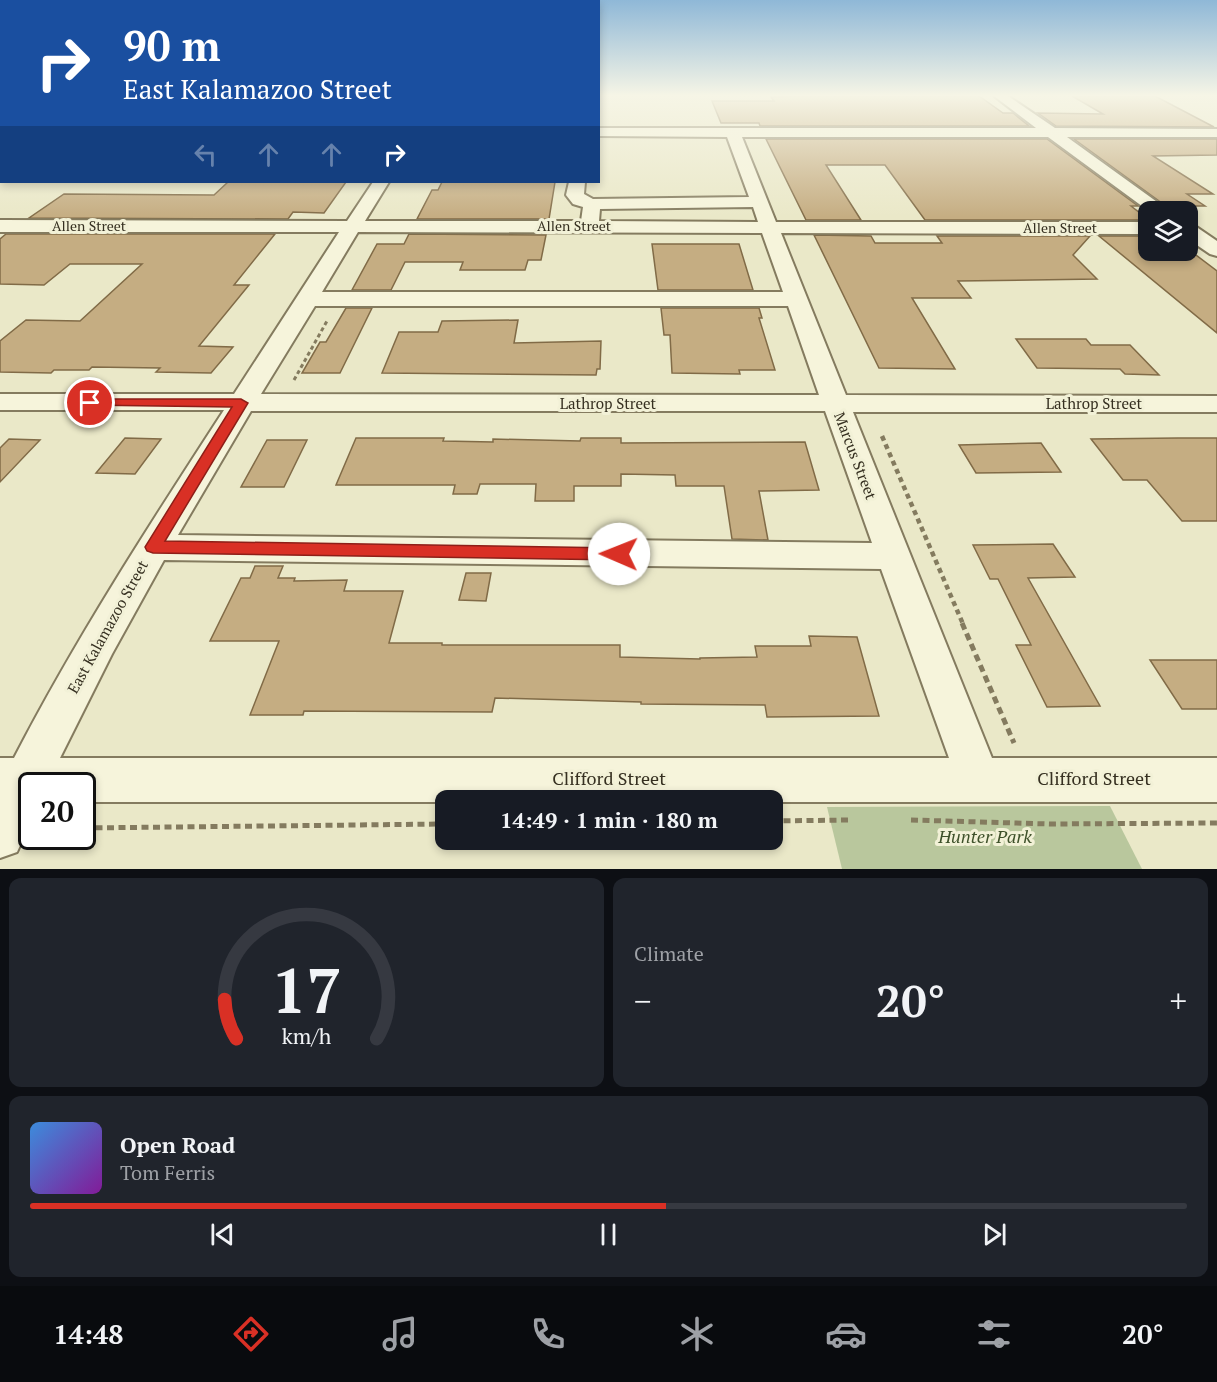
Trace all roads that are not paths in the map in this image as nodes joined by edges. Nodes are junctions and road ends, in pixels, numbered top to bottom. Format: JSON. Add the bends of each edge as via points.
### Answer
{"nodes":[{"id":1,"x":736,"y":137,"type":"edge"},
{"id":2,"x":1057,"y":137,"type":"edge"},
{"id":3,"x":380,"y":183,"type":"edge"},
{"id":4,"x":576,"y":183,"type":"edge"},
{"id":5,"x":1147,"y":201,"type":"edge"},
{"id":6,"x":592,"y":204,"type":"junction"},
{"id":7,"x":765,"y":215,"type":"junction"},
{"id":8,"x":354,"y":225,"type":"junction"},
{"id":9,"x":0,"y":226,"type":"edge"},
{"id":10,"x":590,"y":226,"type":"junction"},
{"id":11,"x":1138,"y":228,"type":"edge"},
{"id":12,"x":1198,"y":229,"type":"edge"},
{"id":13,"x":1217,"y":229,"type":"edge"},
{"id":14,"x":1198,"y":236,"type":"edge"},
{"id":15,"x":1217,"y":250,"type":"edge"},
{"id":16,"x":308,"y":299,"type":"junction"},
{"id":17,"x":796,"y":299,"type":"junction"},
{"id":18,"x":0,"y":402,"type":"edge"},
{"id":19,"x":241,"y":403,"type":"junction"},
{"id":20,"x":835,"y":404,"type":"junction"},
{"id":21,"x":1217,"y":404,"type":"edge"},
{"id":22,"x":153,"y":547,"type":"junction"},
{"id":23,"x":894,"y":556,"type":"junction"},
{"id":24,"x":978,"y":778,"type":"junction"},
{"id":25,"x":13,"y":780,"type":"edge"},
{"id":26,"x":1217,"y":780,"type":"edge"},
{"id":27,"x":0,"y":835,"type":"edge"}],
"edges":[{"from":1,"to":7,"type":"street","name":"Marcus Street"},
{"from":2,"to":5,"type":"street"},
{"from":3,"to":8,"type":"street","name":"East Kalamazoo Street"},
{"from":4,"to":6,"type":"street","via":[[575,195]]},
{"from":6,"to":7,"type":"street"},
{"from":6,"to":10,"type":"street"},
{"from":7,"to":10,"type":"street","name":"Allen Street"},
{"from":7,"to":11,"type":"street","name":"Allen Street"},
{"from":7,"to":17,"type":"street","name":"Marcus Street"},
{"from":8,"to":9,"type":"street","name":"Allen Street"},
{"from":8,"to":10,"type":"street","name":"Allen Street"},
{"from":8,"to":16,"type":"street","name":"East Kalamazoo Street"},
{"from":12,"to":13,"type":"street"},
{"from":14,"to":15,"type":"street"},
{"from":16,"to":17,"type":"street"},
{"from":16,"to":19,"type":"street","name":"East Kalamazoo Street"},
{"from":17,"to":20,"type":"street","name":"Marcus Street"},
{"from":18,"to":19,"type":"street","name":"Lathrop Street"},
{"from":19,"to":20,"type":"street","name":"Lathrop Street"},
{"from":19,"to":22,"type":"street","name":"East Kalamazoo Street"},
{"from":20,"to":21,"type":"street","name":"Lathrop Street"},
{"from":20,"to":23,"type":"street","name":"Marcus Street"},
{"from":22,"to":23,"type":"street"},
{"from":22,"to":25,"type":"street","name":"East Kalamazoo Street"},
{"from":23,"to":24,"type":"street","name":"Marcus Street"},
{"from":24,"to":25,"type":"street","name":"Clifford Street"},
{"from":24,"to":26,"type":"street","name":"Clifford Street"},
{"from":25,"to":27,"type":"street","name":"East Kalamazoo Street"}]}
